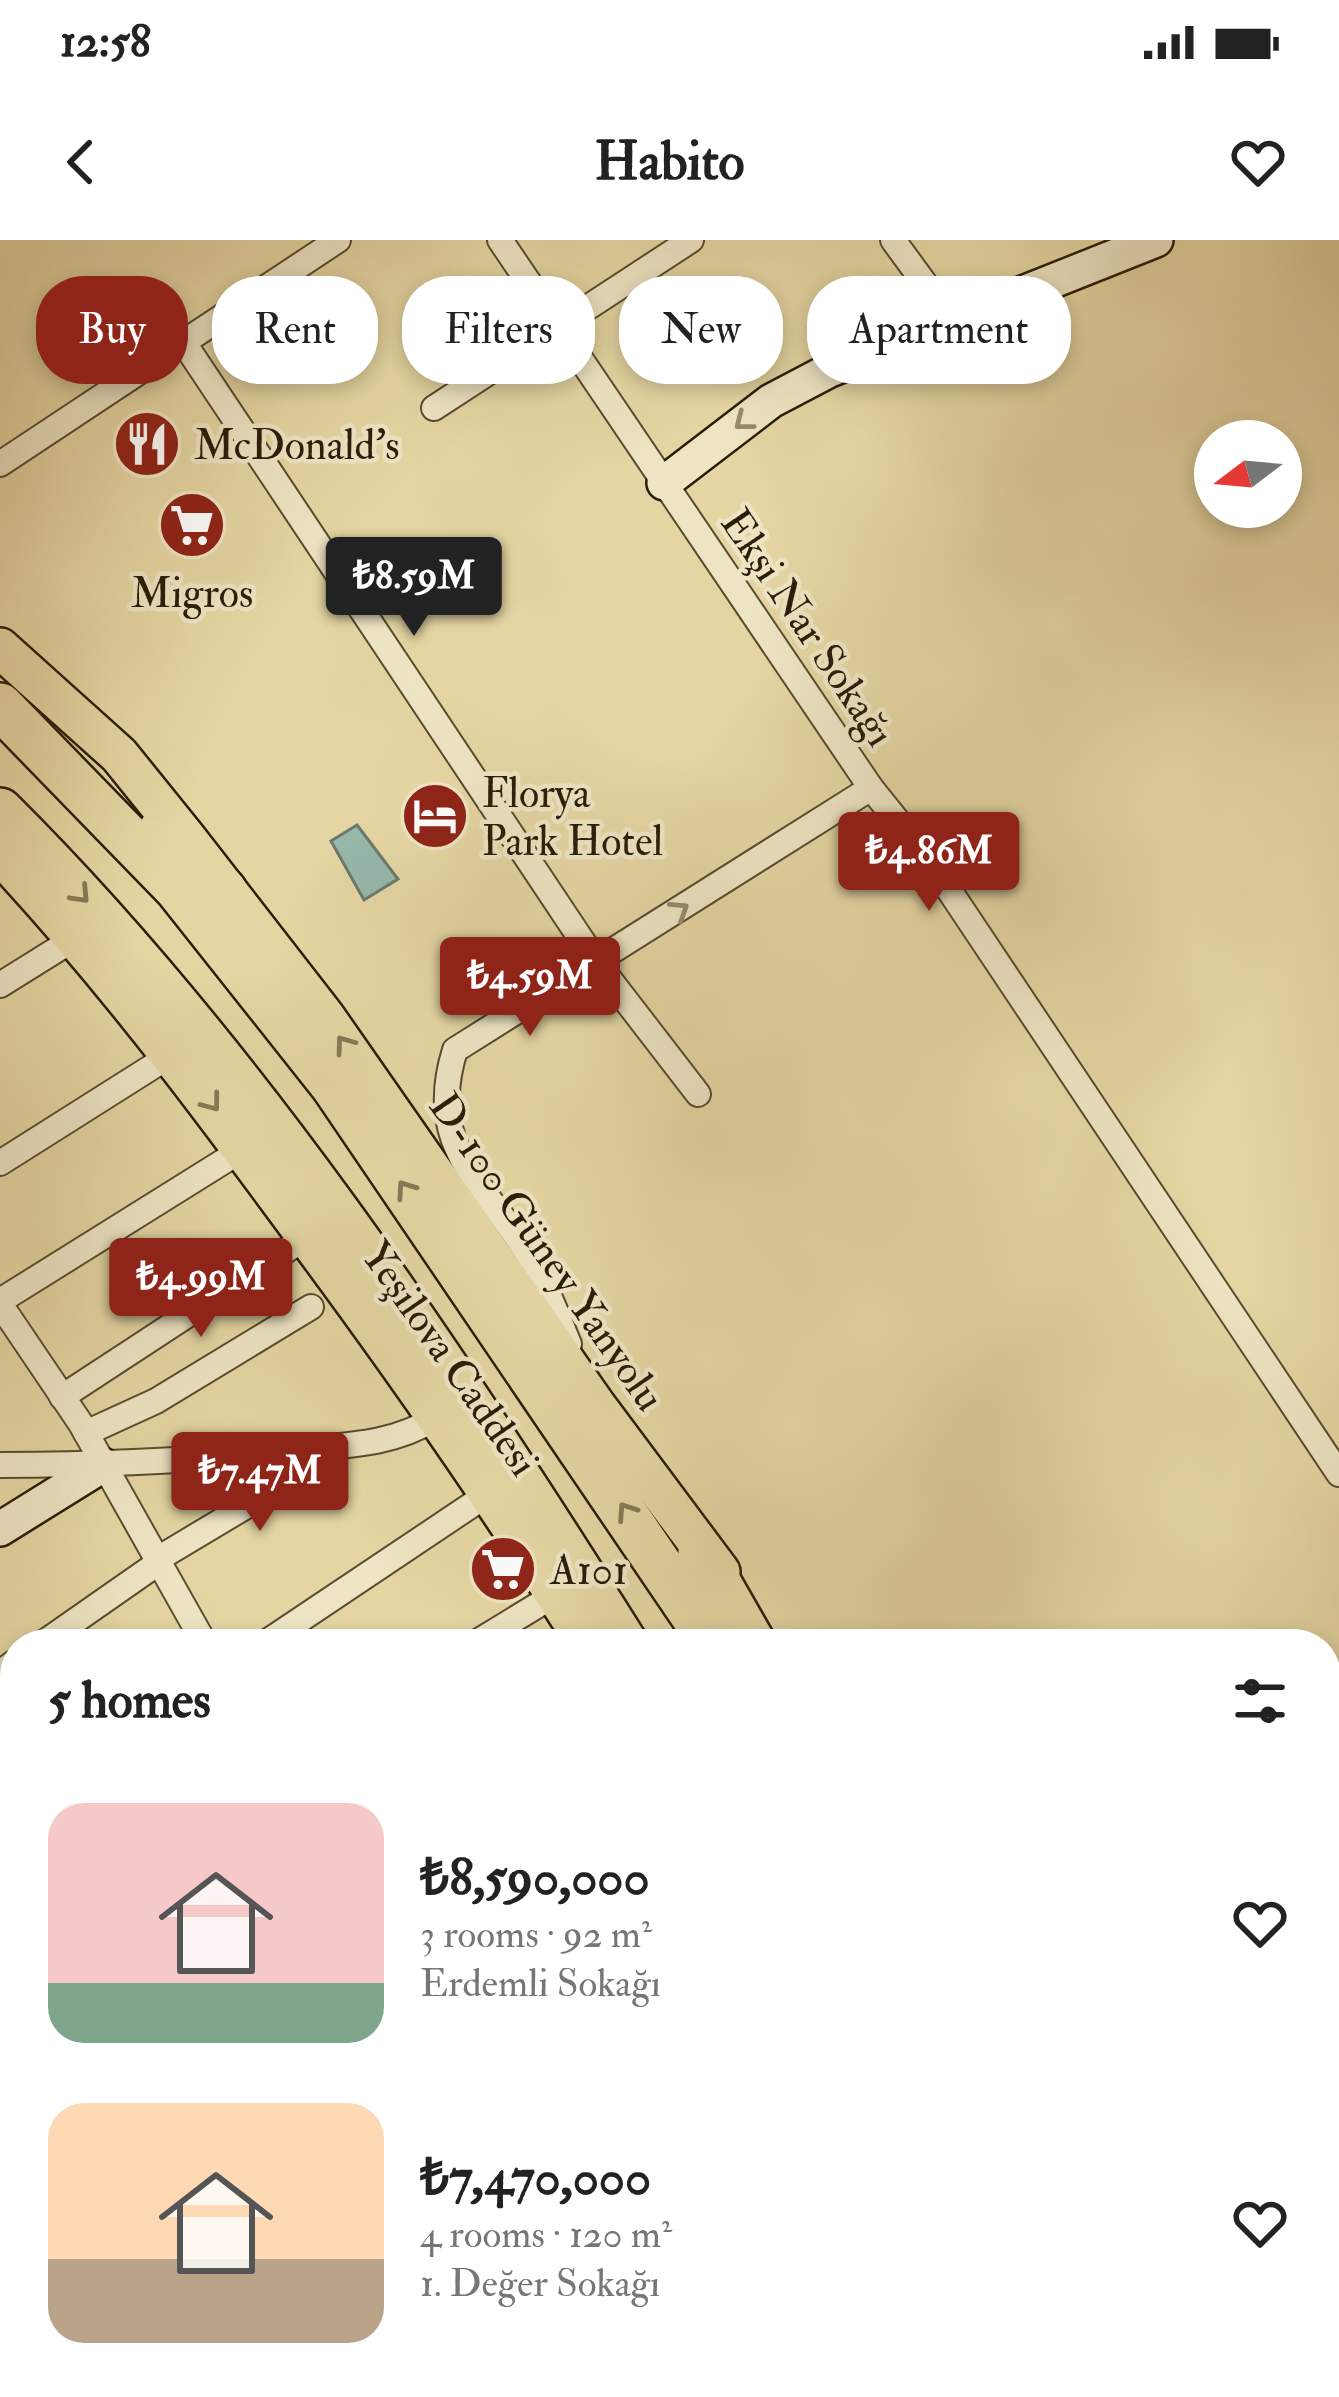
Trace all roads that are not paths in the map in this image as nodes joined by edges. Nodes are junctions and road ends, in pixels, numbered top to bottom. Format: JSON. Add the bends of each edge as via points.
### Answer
{"nodes":[{"id":1,"x":338,"y":240,"type":"edge"},
{"id":2,"x":500,"y":240,"type":"edge"},
{"id":3,"x":691,"y":240,"type":"edge"},
{"id":4,"x":893,"y":240,"type":"edge"},
{"id":5,"x":1150,"y":241,"type":"edge"},
{"id":6,"x":524,"y":276,"type":"edge"},
{"id":7,"x":919,"y":276,"type":"edge"},
{"id":8,"x":1065,"y":276,"type":"edge"},
{"id":9,"x":595,"y":303,"type":"edge"},
{"id":10,"x":188,"y":345,"type":"edge"},
{"id":11,"x":188,"y":349,"type":"edge"},
{"id":12,"x":595,"y":380,"type":"edge"},
{"id":13,"x":807,"y":382,"type":"edge"},
{"id":14,"x":126,"y":384,"type":"edge"},
{"id":15,"x":471,"y":384,"type":"edge"},
{"id":16,"x":434,"y":408,"type":"dead end"},
{"id":17,"x":0,"y":464,"type":"edge"},
{"id":18,"x":664,"y":483,"type":"junction"},
{"id":19,"x":0,"y":648,"type":"edge"},
{"id":20,"x":0,"y":677,"type":"edge"},
{"id":21,"x":0,"y":706,"type":"edge"},
{"id":22,"x":871,"y":788,"type":"junction"},
{"id":23,"x":0,"y":811,"type":"edge"},
{"id":24,"x":0,"y":854,"type":"edge"},
{"id":25,"x":224,"y":891,"type":"junction"},
{"id":26,"x":77,"y":937,"type":"junction"},
{"id":27,"x":597,"y":963,"type":"junction"},
{"id":28,"x":0,"y":985,"type":"edge"},
{"id":29,"x":174,"y":1053,"type":"junction"},
{"id":30,"x":698,"y":1094,"type":"dead end"},
{"id":31,"x":245,"y":1148,"type":"junction"},
{"id":32,"x":0,"y":1163,"type":"edge"},
{"id":33,"x":308,"y":1236,"type":"junction"},
{"id":34,"x":0,"y":1303,"type":"edge"},
{"id":35,"x":311,"y":1307,"type":"dead end"},
{"id":36,"x":62,"y":1397,"type":"junction"},
{"id":37,"x":596,"y":1406,"type":"junction"},
{"id":38,"x":436,"y":1418,"type":"junction"},
{"id":39,"x":86,"y":1433,"type":"junction"},
{"id":40,"x":298,"y":1450,"type":"junction"},
{"id":41,"x":103,"y":1465,"type":"junction"},
{"id":42,"x":0,"y":1466,"type":"edge"},
{"id":43,"x":1339,"y":1474,"type":"edge"},
{"id":44,"x":488,"y":1494,"type":"junction"},
{"id":45,"x":0,"y":1529,"type":"edge"},
{"id":46,"x":701,"y":1553,"type":"junction"},
{"id":47,"x":157,"y":1562,"type":"junction"},
{"id":48,"x":556,"y":1594,"type":"junction"},
{"id":49,"x":63,"y":1629,"type":"edge"},
{"id":50,"x":196,"y":1629,"type":"edge"},
{"id":51,"x":286,"y":1629,"type":"edge"},
{"id":52,"x":498,"y":1629,"type":"edge"},
{"id":53,"x":578,"y":1629,"type":"edge"},
{"id":54,"x":615,"y":1629,"type":"edge"},
{"id":55,"x":703,"y":1629,"type":"edge"},
{"id":56,"x":744,"y":1629,"type":"edge"},
{"id":57,"x":763,"y":1629,"type":"edge"}],
"edges":[{"from":1,"to":10,"type":"street"},
{"from":2,"to":6,"type":"street","name":"Ekşi Nar Sokağı"},
{"from":3,"to":9,"type":"street"},
{"from":4,"to":7,"type":"street"},
{"from":5,"to":8,"type":"main road"},
{"from":11,"to":27,"type":"street"},
{"from":12,"to":18,"type":"street","name":"Ekşi Nar Sokağı"},
{"from":13,"to":18,"type":"main road","one_way":true},
{"from":14,"to":17,"type":"street"},
{"from":15,"to":16,"type":"street"},
{"from":18,"to":22,"type":"street","name":"Ekşi Nar Sokağı"},
{"from":19,"to":25,"type":"main road","name":"D-100 Güney Yanyolu","via":[[119,755]]},
{"from":20,"to":25,"type":"highway"},
{"from":55,"to":21,"type":"highway","one_way":true,"via":[[334,1086],[177,888]]},
{"from":27,"to":22,"type":"street","one_way":true},
{"from":22,"to":43,"type":"street","name":"Ekşi Nar Sokağı","via":[[929,860]]},
{"from":23,"to":54,"type":"highway","one_way":true,"via":[[148,969],[254,1106],[383,1282]]},
{"from":24,"to":26,"type":"main road","name":"Yeşilova Caddesi"},
{"from":37,"to":25,"type":"main road","name":"D-100 Güney Yanyolu","one_way":true,"via":[[423,1153]]},
{"from":26,"to":28,"type":"street"},
{"from":26,"to":29,"type":"main road","name":"Yeşilova Caddesi"},
{"from":27,"to":30,"type":"street"},
{"from":27,"to":37,"type":"street","via":[[455,1050],[444,1084],[445,1118],[466,1170],[530,1258]]},
{"from":29,"to":31,"type":"main road","name":"Yeşilova Caddesi","one_way":true},
{"from":29,"to":32,"type":"street"},
{"from":31,"to":33,"type":"main road","name":"Yeşilova Caddesi"},
{"from":31,"to":34,"type":"street"},
{"from":33,"to":36,"type":"street"},
{"from":33,"to":38,"type":"main road","name":"Yeşilova Caddesi"},
{"from":34,"to":36,"type":"street"},
{"from":35,"to":39,"type":"street","via":[[156,1401]]},
{"from":36,"to":39,"type":"street"},
{"from":37,"to":46,"type":"main road","name":"D-100 Güney Yanyolu"},
{"from":38,"to":40,"type":"street","via":[[378,1442]]},
{"from":38,"to":44,"type":"main road","name":"Yeşilova Caddesi"},
{"from":39,"to":41,"type":"street"},
{"from":40,"to":41,"type":"street"},
{"from":40,"to":47,"type":"street","via":[[278,1487]]},
{"from":41,"to":42,"type":"street"},
{"from":41,"to":45,"type":"main road"},
{"from":41,"to":47,"type":"street"},
{"from":44,"to":48,"type":"main road","name":"Yeşilova Caddesi"},
{"from":44,"to":51,"type":"street"},
{"from":46,"to":56,"type":"highway"},
{"from":46,"to":57,"type":"main road","name":"D-100 Güney Yanyolu"},
{"from":47,"to":49,"type":"street"},
{"from":47,"to":50,"type":"street"},
{"from":48,"to":52,"type":"street"},
{"from":48,"to":53,"type":"main road","name":"Yeşilova Caddesi"}]}
